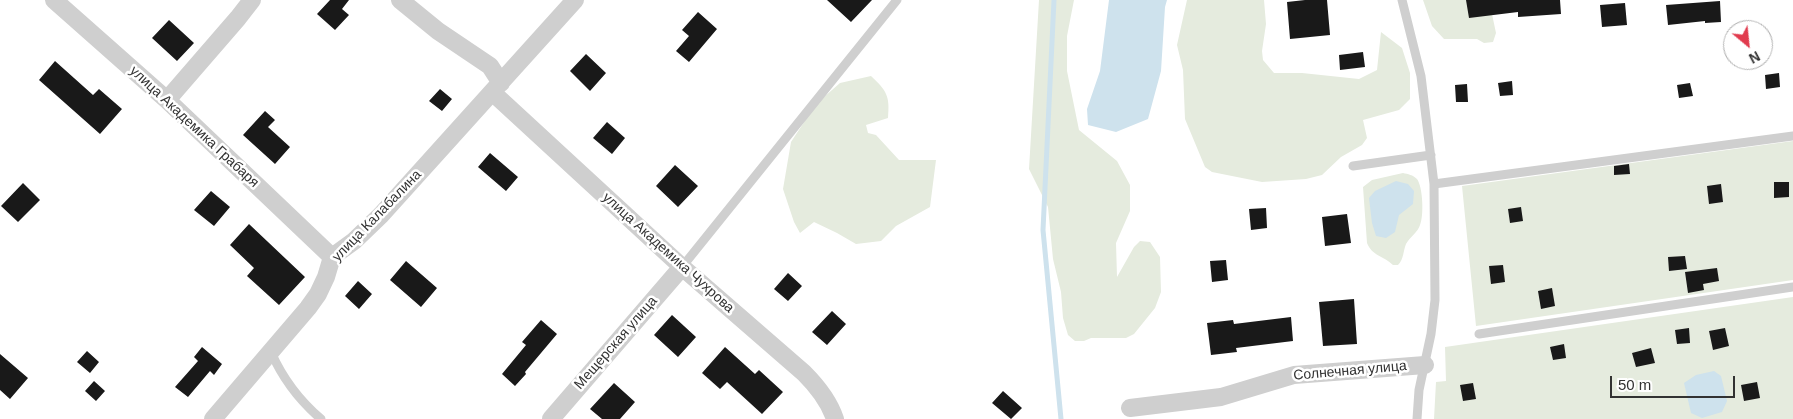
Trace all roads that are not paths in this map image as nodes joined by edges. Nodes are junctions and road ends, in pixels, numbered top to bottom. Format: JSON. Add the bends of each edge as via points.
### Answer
{"nodes":[{"id":1,"x":54,"y":0,"type":"edge"},
{"id":2,"x":252,"y":0,"type":"edge"},
{"id":3,"x":400,"y":0,"type":"edge"},
{"id":4,"x":575,"y":0,"type":"edge"},
{"id":5,"x":897,"y":0,"type":"edge"},
{"id":6,"x":1402,"y":0,"type":"edge"},
{"id":7,"x":496,"y":88,"type":"junction"},
{"id":8,"x":167,"y":100,"type":"junction"},
{"id":9,"x":1793,"y":136,"type":"edge"},
{"id":10,"x":1431,"y":155,"type":"junction"},
{"id":11,"x":1353,"y":166,"type":"dead end"},
{"id":12,"x":1434,"y":184,"type":"junction"},
{"id":13,"x":332,"y":258,"type":"junction"},
{"id":14,"x":682,"y":267,"type":"junction"},
{"id":15,"x":1793,"y":288,"type":"edge"},
{"id":16,"x":1479,"y":334,"type":"dead end"},
{"id":17,"x":271,"y":352,"type":"junction"},
{"id":18,"x":1425,"y":365,"type":"junction"},
{"id":19,"x":1130,"y":408,"type":"dead end"},
{"id":20,"x":213,"y":419,"type":"edge"},
{"id":21,"x":321,"y":419,"type":"edge"},
{"id":22,"x":551,"y":419,"type":"edge"},
{"id":23,"x":835,"y":419,"type":"edge"},
{"id":24,"x":1417,"y":419,"type":"edge"}],
"edges":[{"from":1,"to":8,"type":"street","name":"улица Академика Грабаря"},
{"from":2,"to":8,"type":"street"},
{"from":3,"to":7,"type":"street","name":"улица Академика Чухрова","via":[[438,31],[490,66]]},
{"from":4,"to":7,"type":"street","name":"улица Калабалина"},
{"from":5,"to":14,"type":"lane"},
{"from":6,"to":10,"type":"lane","via":[[1422,76]]},
{"from":7,"to":13,"type":"street","name":"улица Калабалина","via":[[381,215]]},
{"from":7,"to":14,"type":"street","name":"улица Академика Чухрова"},
{"from":8,"to":13,"type":"street","name":"улица Академика Грабаря"},
{"from":9,"to":12,"type":"lane"},
{"from":10,"to":11,"type":"lane"},
{"from":10,"to":12,"type":"lane"},
{"from":12,"to":18,"type":"lane","via":[[1435,300]]},
{"from":13,"to":17,"type":"street","name":"улица Калабалина","via":[[318,294]]},
{"from":14,"to":22,"type":"street","name":"Мещерская улица"},
{"from":14,"to":23,"type":"street","name":"улица Академика Чухрова","via":[[804,373],[823,396]]},
{"from":15,"to":16,"type":"lane"},
{"from":17,"to":20,"type":"street","name":"улица Калабалина"},
{"from":17,"to":21,"type":"lane","via":[[296,393]]},
{"from":18,"to":19,"type":"street","name":"Солнечная улица","via":[[1294,374],[1221,397]]},
{"from":18,"to":24,"type":"lane"}]}
